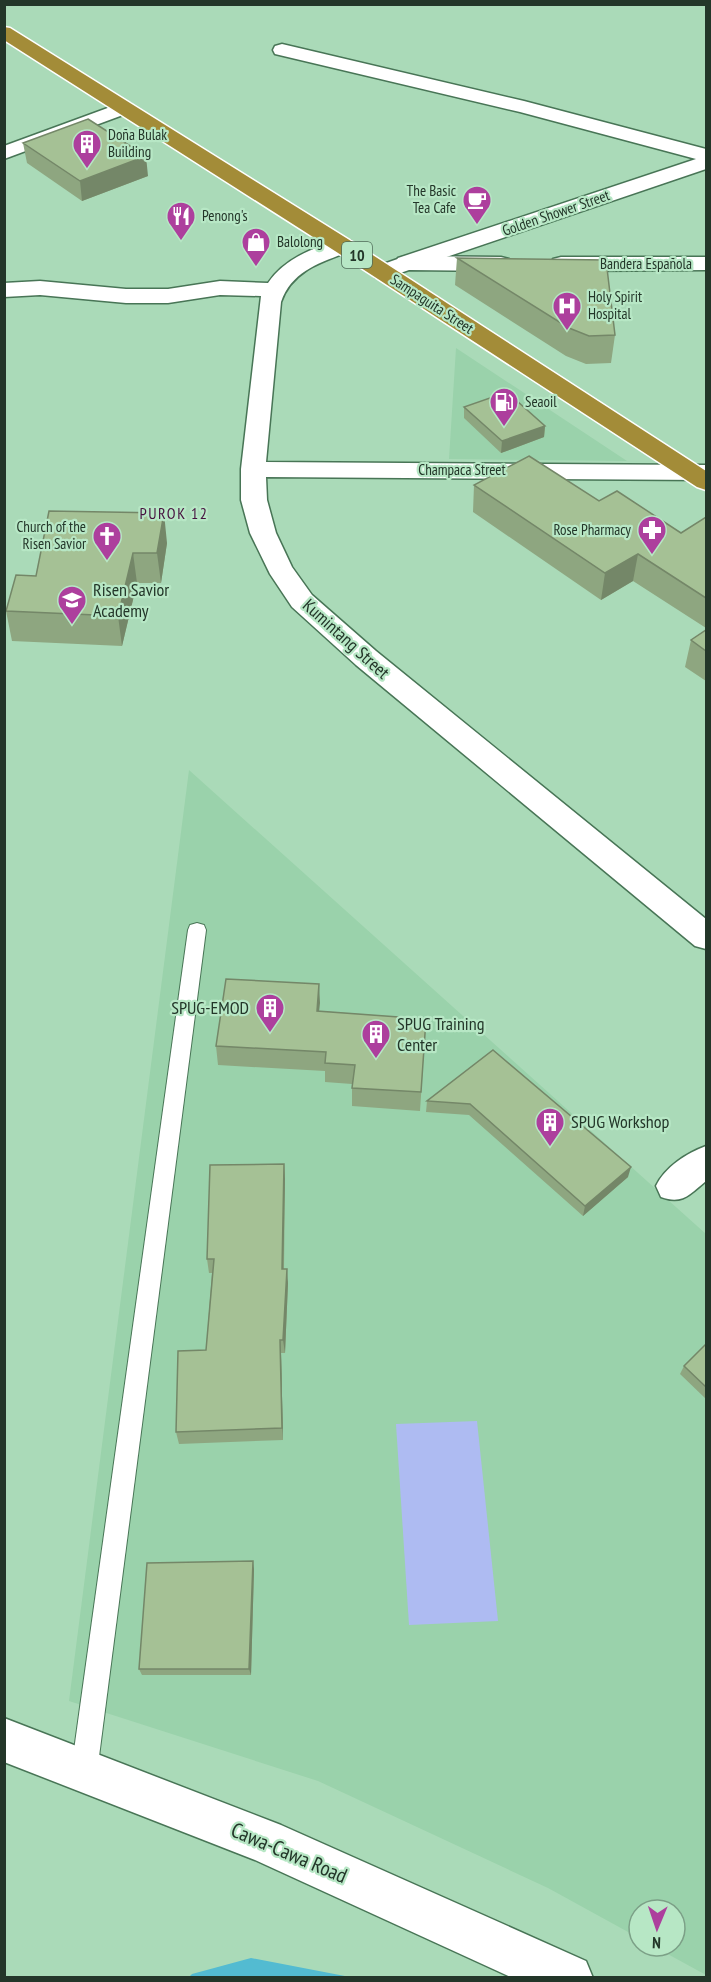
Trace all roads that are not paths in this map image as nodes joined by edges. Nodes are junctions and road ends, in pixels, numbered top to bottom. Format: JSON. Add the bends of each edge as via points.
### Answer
{"nodes":[{"id":1,"x":4,"y":32,"type":"edge"},
{"id":2,"x":282,"y":50,"type":"dead end"},
{"id":3,"x":124,"y":108,"type":"junction"},
{"id":4,"x":4,"y":153,"type":"edge"},
{"id":5,"x":706,"y":155,"type":"edge"},
{"id":6,"x":706,"y":162,"type":"edge"},
{"id":7,"x":343,"y":246,"type":"junction"},
{"id":8,"x":406,"y":264,"type":"junction"},
{"id":9,"x":521,"y":264,"type":"edge"},
{"id":10,"x":544,"y":264,"type":"edge"},
{"id":11,"x":706,"y":264,"type":"edge"},
{"id":12,"x":382,"y":272,"type":"junction"},
{"id":13,"x":4,"y":290,"type":"edge"},
{"id":14,"x":273,"y":290,"type":"junction"},
{"id":15,"x":253,"y":469,"type":"junction"},
{"id":16,"x":701,"y":475,"type":"edge"},
{"id":17,"x":197,"y":930,"type":"dead end"},
{"id":18,"x":706,"y":937,"type":"edge"},
{"id":19,"x":706,"y":1161,"type":"edge"},
{"id":20,"x":675,"y":1186,"type":"dead end"},
{"id":21,"x":4,"y":1740,"type":"edge"},
{"id":22,"x":84,"y":1772,"type":"junction"},
{"id":23,"x":569,"y":1977,"type":"edge"}],
"edges":[{"from":1,"to":3,"type":"highway","name":"Sampaguita Street","number":"10"},
{"from":2,"to":5,"type":"street"},
{"from":3,"to":4,"type":"street"},
{"from":3,"to":7,"type":"highway","name":"Sampaguita Street","number":"10"},
{"from":6,"to":8,"type":"street","name":"Golden Shower Street"},
{"from":7,"to":12,"type":"highway","name":"Sampaguita Street","number":"10"},
{"from":7,"to":14,"type":"street","via":[[295,267]]},
{"from":8,"to":9,"type":"street"},
{"from":8,"to":12,"type":"street","name":"Golden Shower Street"},
{"from":10,"to":11,"type":"street","name":"Bandera Española"},
{"from":12,"to":16,"type":"highway","name":"Sampaguita Street","number":"10"},
{"from":13,"to":14,"type":"street","via":[[40,288],[126,296],[168,296],[220,288]]},
{"from":14,"to":15,"type":"street","name":"Kumintang Street"},
{"from":15,"to":16,"type":"street","name":"Champaca Street"},
{"from":15,"to":18,"type":"street","name":"Kumintang Street","via":[[254,500],[263,533],[279,568],[302,601]]},
{"from":17,"to":22,"type":"lane"},
{"from":19,"to":20,"type":"street"},
{"from":21,"to":22,"type":"street","name":"Cawa-Cawa Road"},
{"from":22,"to":23,"type":"street","name":"Cawa-Cawa Road","via":[[265,1841]]}]}
